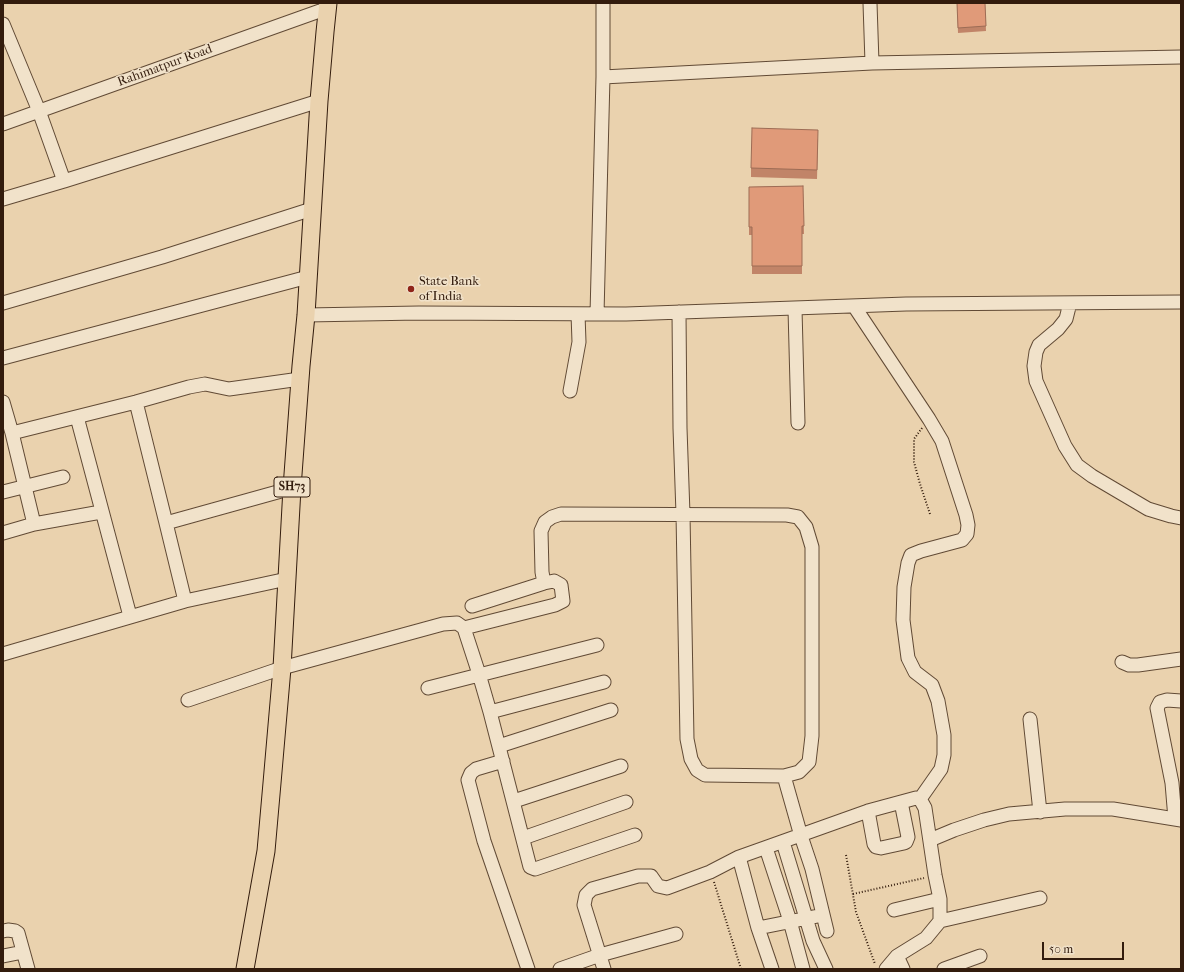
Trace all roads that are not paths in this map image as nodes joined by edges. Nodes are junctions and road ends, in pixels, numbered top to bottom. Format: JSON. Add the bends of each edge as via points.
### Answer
{"nodes":[{"id":1,"x":603,"y":3,"type":"edge"},
{"id":2,"x":870,"y":3,"type":"edge"},
{"id":3,"x":328,"y":5,"type":"edge"},
{"id":4,"x":3,"y":24,"type":"edge"},
{"id":5,"x":1181,"y":57,"type":"edge"},
{"id":6,"x":872,"y":63,"type":"junction"},
{"id":7,"x":603,"y":77,"type":"junction"},
{"id":8,"x":319,"y":101,"type":"junction"},
{"id":9,"x":39,"y":111,"type":"junction"},
{"id":10,"x":3,"y":124,"type":"edge"},
{"id":11,"x":64,"y":181,"type":"junction"},
{"id":12,"x":3,"y":199,"type":"edge"},
{"id":13,"x":312,"y":209,"type":"junction"},
{"id":14,"x":308,"y":277,"type":"junction"},
{"id":15,"x":1181,"y":302,"type":"edge"},
{"id":16,"x":3,"y":303,"type":"edge"},
{"id":17,"x":1070,"y":303,"type":"junction"},
{"id":18,"x":854,"y":306,"type":"junction"},
{"id":19,"x":795,"y":308,"type":"junction"},
{"id":20,"x":680,"y":312,"type":"junction"},
{"id":21,"x":578,"y":314,"type":"junction"},
{"id":22,"x":597,"y":314,"type":"junction"},
{"id":23,"x":306,"y":315,"type":"junction"},
{"id":24,"x":3,"y":358,"type":"edge"},
{"id":25,"x":300,"y":378,"type":"junction"},
{"id":26,"x":570,"y":390,"type":"dead end"},
{"id":27,"x":136,"y":402,"type":"junction"},
{"id":28,"x":4,"y":410,"type":"edge"},
{"id":29,"x":77,"y":417,"type":"junction"},
{"id":30,"x":798,"y":423,"type":"dead end"},
{"id":31,"x":12,"y":433,"type":"junction"},
{"id":32,"x":63,"y":477,"type":"dead end"},
{"id":33,"x":25,"y":487,"type":"junction"},
{"id":34,"x":292,"y":488,"type":"junction"},
{"id":35,"x":3,"y":492,"type":"edge"},
{"id":36,"x":101,"y":512,"type":"junction"},
{"id":37,"x":683,"y":514,"type":"junction"},
{"id":38,"x":1181,"y":518,"type":"edge"},
{"id":39,"x":166,"y":523,"type":"junction"},
{"id":40,"x":34,"y":524,"type":"junction"},
{"id":41,"x":3,"y":533,"type":"edge"},
{"id":42,"x":287,"y":579,"type":"junction"},
{"id":43,"x":544,"y":583,"type":"junction"},
{"id":44,"x":185,"y":601,"type":"junction"},
{"id":45,"x":472,"y":606,"type":"dead end"},
{"id":46,"x":130,"y":616,"type":"junction"},
{"id":47,"x":464,"y":628,"type":"junction"},
{"id":48,"x":597,"y":644,"type":"dead end"},
{"id":49,"x":3,"y":654,"type":"edge"},
{"id":50,"x":1181,"y":658,"type":"edge"},
{"id":51,"x":1122,"y":662,"type":"dead end"},
{"id":52,"x":282,"y":668,"type":"junction"},
{"id":53,"x":479,"y":674,"type":"junction"},
{"id":54,"x":604,"y":682,"type":"dead end"},
{"id":55,"x":428,"y":688,"type":"dead end"},
{"id":56,"x":188,"y":700,"type":"dead end"},
{"id":57,"x":1181,"y":701,"type":"edge"},
{"id":58,"x":611,"y":710,"type":"dead end"},
{"id":59,"x":490,"y":712,"type":"junction"},
{"id":60,"x":1030,"y":719,"type":"dead end"},
{"id":61,"x":499,"y":746,"type":"junction"},
{"id":62,"x":503,"y":761,"type":"junction"},
{"id":63,"x":621,"y":766,"type":"dead end"},
{"id":64,"x":784,"y":776,"type":"junction"},
{"id":65,"x":920,"y":799,"type":"junction"},
{"id":66,"x":514,"y":801,"type":"junction"},
{"id":67,"x":626,"y":802,"type":"dead end"},
{"id":68,"x":901,"y":802,"type":"junction"},
{"id":69,"x":868,"y":811,"type":"junction"},
{"id":70,"x":1040,"y":812,"type":"junction"},
{"id":71,"x":1178,"y":819,"type":"edge"},
{"id":72,"x":635,"y":835,"type":"dead end"},
{"id":73,"x":801,"y":836,"type":"junction"},
{"id":74,"x":523,"y":838,"type":"junction"},
{"id":75,"x":930,"y":840,"type":"junction"},
{"id":76,"x":783,"y":842,"type":"junction"},
{"id":77,"x":766,"y":848,"type":"junction"},
{"id":78,"x":739,"y":857,"type":"junction"},
{"id":79,"x":1040,"y":898,"type":"dead end"},
{"id":80,"x":940,"y":899,"type":"junction"},
{"id":81,"x":894,"y":910,"type":"dead end"},
{"id":82,"x":823,"y":915,"type":"junction"},
{"id":83,"x":806,"y":918,"type":"junction"},
{"id":84,"x":790,"y":921,"type":"junction"},
{"id":85,"x":940,"y":921,"type":"junction"},
{"id":86,"x":758,"y":928,"type":"junction"},
{"id":87,"x":3,"y":931,"type":"edge"},
{"id":88,"x":827,"y":931,"type":"dead end"},
{"id":89,"x":676,"y":934,"type":"dead end"},
{"id":90,"x":23,"y":952,"type":"junction"},
{"id":91,"x":600,"y":955,"type":"junction"},
{"id":92,"x":3,"y":956,"type":"edge"},
{"id":93,"x":897,"y":956,"type":"junction"},
{"id":94,"x":980,"y":956,"type":"dead end"},
{"id":95,"x":28,"y":969,"type":"edge"},
{"id":96,"x":245,"y":969,"type":"edge"},
{"id":97,"x":528,"y":969,"type":"edge"},
{"id":98,"x":560,"y":969,"type":"edge"},
{"id":99,"x":604,"y":969,"type":"edge"},
{"id":100,"x":772,"y":969,"type":"edge"},
{"id":101,"x":804,"y":969,"type":"edge"},
{"id":102,"x":826,"y":969,"type":"edge"},
{"id":103,"x":886,"y":969,"type":"edge"},
{"id":104,"x":903,"y":969,"type":"edge"},
{"id":105,"x":944,"y":969,"type":"edge"}],
"edges":[{"from":1,"to":7,"type":"street"},
{"from":2,"to":6,"type":"street"},
{"from":3,"to":8,"type":"main road","number":"SH73"},
{"from":3,"to":9,"type":"street","name":"Rahimatpur Road"},
{"from":4,"to":9,"type":"street"},
{"from":5,"to":6,"type":"street"},
{"from":6,"to":7,"type":"street"},
{"from":7,"to":22,"type":"street"},
{"from":8,"to":11,"type":"street"},
{"from":8,"to":13,"type":"main road","number":"SH73"},
{"from":9,"to":10,"type":"street","name":"Rahimatpur Road"},
{"from":9,"to":11,"type":"street"},
{"from":11,"to":12,"type":"street"},
{"from":13,"to":14,"type":"main road","number":"SH73"},
{"from":13,"to":16,"type":"street","via":[[162,257]]},
{"from":14,"to":23,"type":"main road","number":"SH73"},
{"from":14,"to":24,"type":"street"},
{"from":15,"to":17,"type":"street"},
{"from":17,"to":18,"type":"street"},
{"from":17,"to":38,"type":"street","via":[[1066,319],[1039,345],[1034,366],[1038,385],[1065,446],[1077,466],[1092,476],[1148,509]]},
{"from":18,"to":19,"type":"street"},
{"from":18,"to":65,"type":"street","via":[[942,442],[968,525],[967,534],[962,540],[911,555],[908,563],[903,620],[908,658],[915,672],[932,686],[938,701],[944,735],[944,755],[940,769]]},
{"from":19,"to":20,"type":"street"},
{"from":19,"to":30,"type":"street"},
{"from":20,"to":22,"type":"street"},
{"from":20,"to":37,"type":"street"},
{"from":21,"to":22,"type":"street"},
{"from":21,"to":23,"type":"street"},
{"from":21,"to":26,"type":"street","via":[[579,342]]},
{"from":23,"to":25,"type":"main road","number":"SH73"},
{"from":25,"to":27,"type":"street","via":[[229,389],[205,384]]},
{"from":25,"to":34,"type":"main road","number":"SH73"},
{"from":27,"to":29,"type":"street"},
{"from":27,"to":39,"type":"street"},
{"from":28,"to":31,"type":"street"},
{"from":29,"to":31,"type":"street"},
{"from":29,"to":36,"type":"street"},
{"from":31,"to":33,"type":"street"},
{"from":32,"to":33,"type":"street"},
{"from":33,"to":35,"type":"street"},
{"from":33,"to":40,"type":"street"},
{"from":34,"to":39,"type":"street"},
{"from":34,"to":42,"type":"main road","number":"SH73"},
{"from":36,"to":40,"type":"street"},
{"from":36,"to":46,"type":"street"},
{"from":37,"to":43,"type":"street","via":[[561,514],[552,517],[545,522],[542,531]]},
{"from":37,"to":64,"type":"street","via":[[687,739],[691,759],[697,770],[705,775]]},
{"from":37,"to":64,"type":"street","via":[[787,515],[798,517],[806,527],[812,547],[812,736],[809,762],[799,772]]},
{"from":39,"to":44,"type":"street"},
{"from":40,"to":41,"type":"street"},
{"from":42,"to":44,"type":"street"},
{"from":42,"to":52,"type":"main road","number":"SH73"},
{"from":43,"to":45,"type":"street"},
{"from":43,"to":47,"type":"street","via":[[554,581],[561,585],[563,601]]},
{"from":44,"to":46,"type":"street"},
{"from":46,"to":49,"type":"street"},
{"from":47,"to":52,"type":"street","via":[[457,623],[443,624]]},
{"from":47,"to":53,"type":"street"},
{"from":48,"to":53,"type":"street"},
{"from":50,"to":51,"type":"street","via":[[1138,665]]},
{"from":52,"to":56,"type":"street"},
{"from":52,"to":96,"type":"main road","number":"SH73","via":[[266,851]]},
{"from":53,"to":55,"type":"street"},
{"from":53,"to":59,"type":"street"},
{"from":54,"to":59,"type":"street"},
{"from":57,"to":71,"type":"street","via":[[1160,702],[1157,708]]},
{"from":58,"to":61,"type":"street"},
{"from":59,"to":61,"type":"street"},
{"from":60,"to":70,"type":"street"},
{"from":61,"to":62,"type":"street"},
{"from":62,"to":66,"type":"street"},
{"from":62,"to":97,"type":"street","via":[[476,769],[468,780],[484,841]]},
{"from":63,"to":66,"type":"street"},
{"from":64,"to":73,"type":"street"},
{"from":65,"to":68,"type":"street"},
{"from":65,"to":75,"type":"street","via":[[925,808]]},
{"from":66,"to":74,"type":"street"},
{"from":67,"to":74,"type":"street"},
{"from":68,"to":69,"type":"street"},
{"from":68,"to":69,"type":"street","via":[[908,837],[904,843],[876,847]]},
{"from":69,"to":73,"type":"street"},
{"from":70,"to":71,"type":"street","via":[[1113,809]]},
{"from":70,"to":75,"type":"street","via":[[1009,814],[984,820]]},
{"from":72,"to":74,"type":"street","via":[[535,869],[530,867]]},
{"from":73,"to":76,"type":"street"},
{"from":73,"to":82,"type":"street"},
{"from":75,"to":80,"type":"street"},
{"from":76,"to":77,"type":"street"},
{"from":76,"to":83,"type":"street"},
{"from":77,"to":78,"type":"street"},
{"from":77,"to":84,"type":"street"},
{"from":78,"to":86,"type":"street"},
{"from":78,"to":91,"type":"street","via":[[710,872],[667,888],[658,886],[651,876],[638,876],[592,889],[586,895],[584,905]]},
{"from":79,"to":85,"type":"street"},
{"from":80,"to":81,"type":"street"},
{"from":80,"to":85,"type":"street"},
{"from":82,"to":83,"type":"street"},
{"from":82,"to":88,"type":"street"},
{"from":83,"to":84,"type":"street"},
{"from":83,"to":102,"type":"street"},
{"from":84,"to":86,"type":"street"},
{"from":84,"to":101,"type":"street"},
{"from":85,"to":93,"type":"street","via":[[926,938]]},
{"from":86,"to":100,"type":"street"},
{"from":87,"to":90,"type":"street","via":[[18,933]]},
{"from":89,"to":91,"type":"street"},
{"from":90,"to":92,"type":"street"},
{"from":90,"to":95,"type":"street"},
{"from":91,"to":98,"type":"street"},
{"from":91,"to":99,"type":"street"},
{"from":93,"to":103,"type":"street"},
{"from":93,"to":104,"type":"street"},
{"from":94,"to":105,"type":"street"}]}
